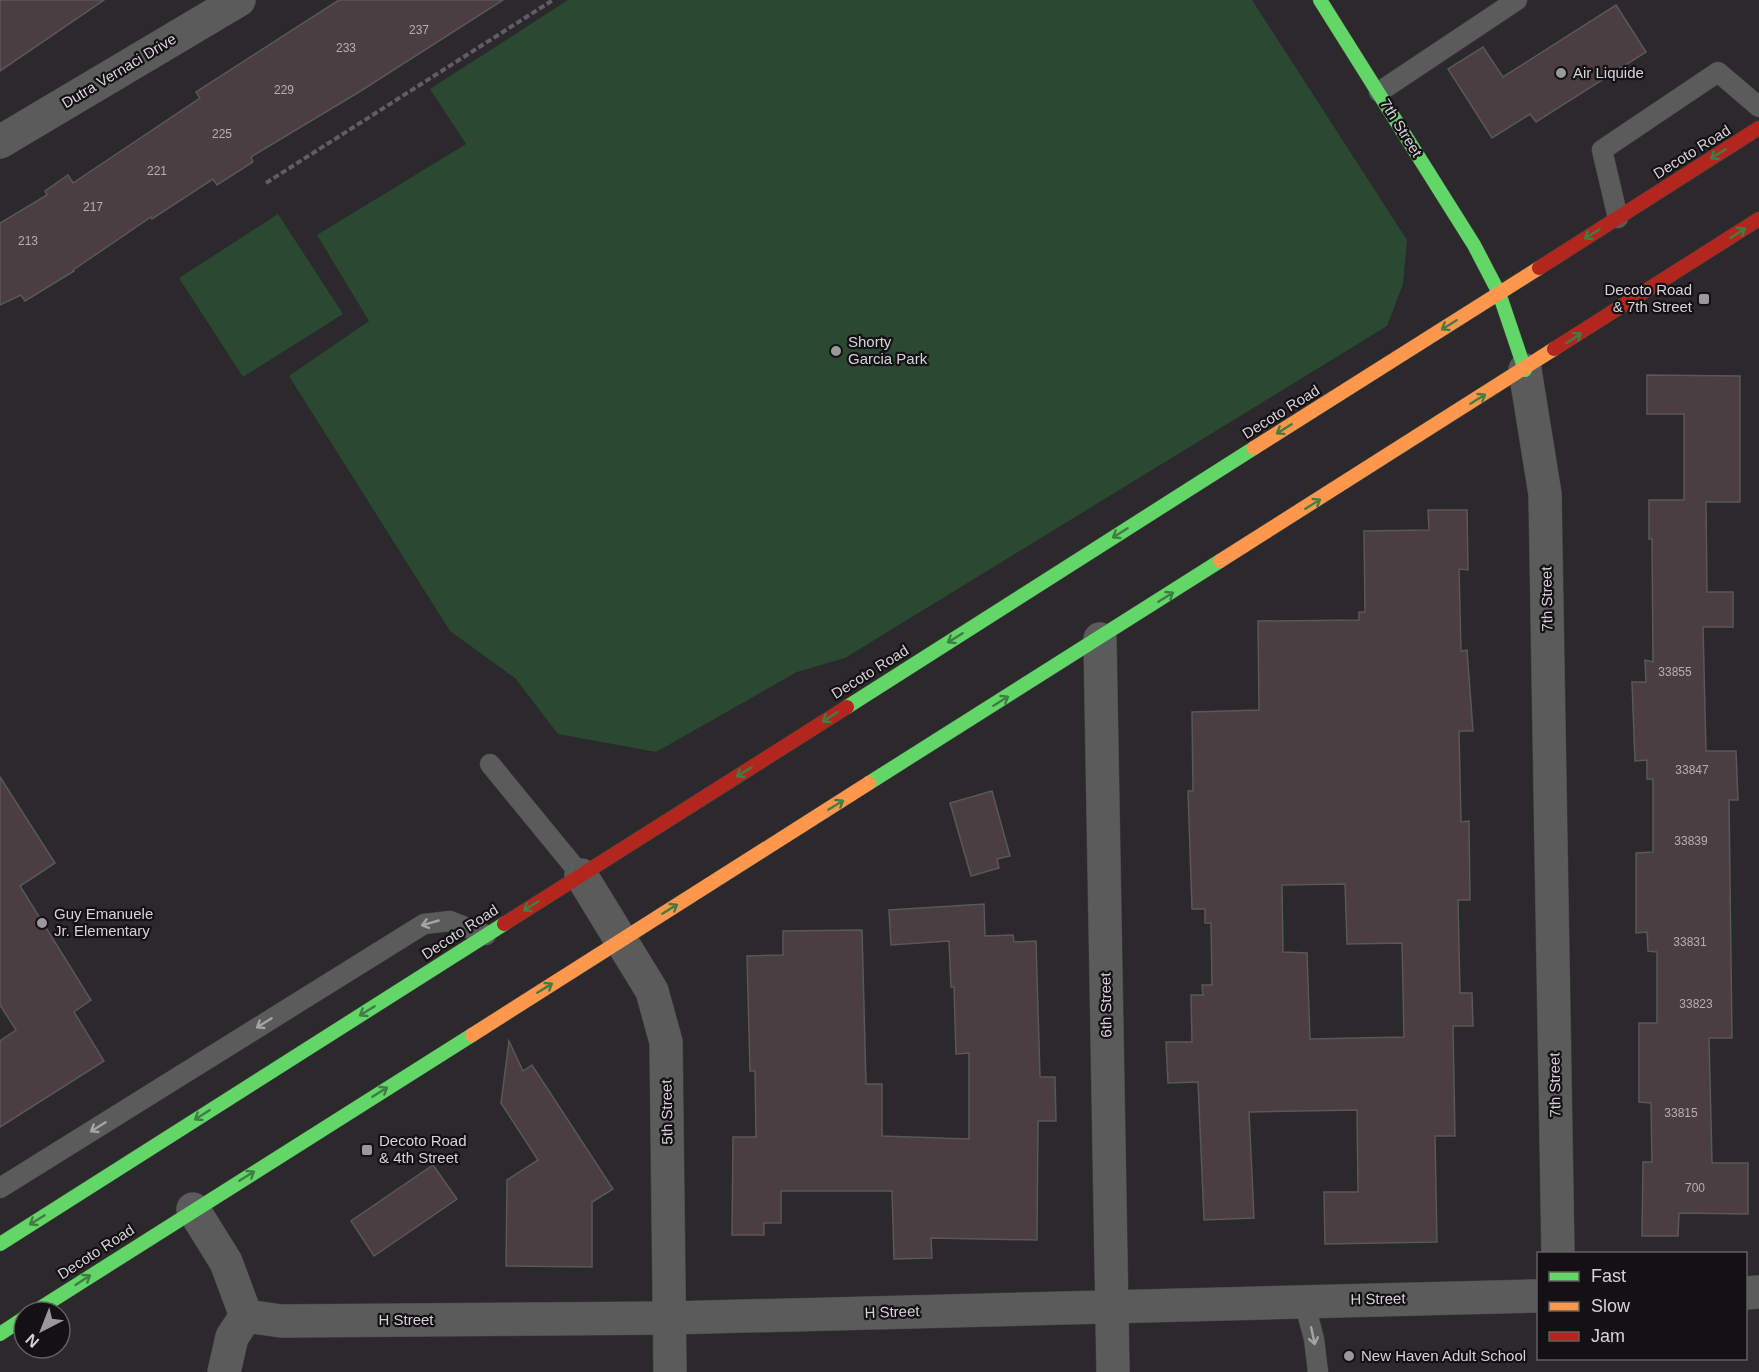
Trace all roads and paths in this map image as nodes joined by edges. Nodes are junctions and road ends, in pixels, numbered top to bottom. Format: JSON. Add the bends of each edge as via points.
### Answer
{"nodes":[{"id":1,"x":239,"y":0,"type":"edge"},
{"id":2,"x":553,"y":0,"type":"edge"},
{"id":3,"x":1320,"y":0,"type":"edge"},
{"id":4,"x":1517,"y":0,"type":"edge"},
{"id":5,"x":1378,"y":92,"type":"junction"},
{"id":6,"x":1759,"y":107,"type":"edge"},
{"id":7,"x":1759,"y":129,"type":"edge"},
{"id":8,"x":0,"y":142,"type":"edge"},
{"id":9,"x":266,"y":183,"type":"dead end"},
{"id":10,"x":1618,"y":218,"type":"junction"},
{"id":11,"x":1759,"y":219,"type":"edge"},
{"id":12,"x":1498,"y":293,"type":"junction"},
{"id":13,"x":1525,"y":370,"type":"junction"},
{"id":14,"x":1100,"y":639,"type":"junction"},
{"id":15,"x":490,"y":764,"type":"dead end"},
{"id":16,"x":581,"y":875,"type":"junction"},
{"id":17,"x":486,"y":935,"type":"junction"},
{"id":18,"x":621,"y":940,"type":"junction"},
{"id":19,"x":0,"y":1188,"type":"edge"},
{"id":20,"x":193,"y":1209,"type":"junction"},
{"id":21,"x":0,"y":1244,"type":"edge"},
{"id":22,"x":1558,"y":1252,"type":"edge"},
{"id":23,"x":1537,"y":1296,"type":"edge"},
{"id":24,"x":53,"y":1300,"type":"edge"},
{"id":25,"x":1304,"y":1301,"type":"junction"},
{"id":26,"x":1112,"y":1305,"type":"junction"},
{"id":27,"x":246,"y":1316,"type":"junction"},
{"id":28,"x":669,"y":1318,"type":"junction"},
{"id":29,"x":224,"y":1372,"type":"edge"},
{"id":30,"x":670,"y":1372,"type":"edge"},
{"id":31,"x":1113,"y":1372,"type":"edge"},
{"id":32,"x":1318,"y":1372,"type":"edge"}],
"edges":[{"from":1,"to":8,"type":"street","name":"Dutra Vernaci Drive"},
{"from":2,"to":9,"type":"path"},
{"from":3,"to":5,"type":"main road","name":"7th Street"},
{"from":4,"to":5,"type":"lane"},
{"from":5,"to":12,"type":"main road","name":"7th Street","via":[[1474,244]]},
{"from":6,"to":10,"type":"lane","via":[[1718,72],[1602,150]]},
{"from":7,"to":10,"type":"main road","name":"Decoto Road","one_way":true},
{"from":10,"to":12,"type":"main road","name":"Decoto Road","one_way":true},
{"from":13,"to":11,"type":"main road","name":"Decoto Road","one_way":true},
{"from":12,"to":13,"type":"main road","name":"7th Street"},
{"from":12,"to":16,"type":"main road","name":"Decoto Road","one_way":true},
{"from":14,"to":13,"type":"main road","name":"Decoto Road","one_way":true},
{"from":13,"to":22,"type":"street","name":"7th Street","via":[[1545,494]]},
{"from":18,"to":14,"type":"main road","name":"Decoto Road","one_way":true},
{"from":14,"to":26,"type":"street","name":"6th Street"},
{"from":15,"to":16,"type":"lane"},
{"from":16,"to":17,"type":"main road","name":"Decoto Road","one_way":true},
{"from":16,"to":18,"type":"street","name":"5th Street"},
{"from":17,"to":19,"type":"lane","one_way":true,"via":[[450,921],[424,924]]},
{"from":17,"to":21,"type":"main road","name":"Decoto Road","one_way":true},
{"from":20,"to":18,"type":"main road","name":"Decoto Road","one_way":true},
{"from":18,"to":28,"type":"street","name":"5th Street","via":[[652,991],[666,1042]]},
{"from":24,"to":20,"type":"main road","name":"Decoto Road","one_way":true},
{"from":20,"to":27,"type":"street","via":[[226,1262]]},
{"from":23,"to":25,"type":"street","name":"H Street"},
{"from":25,"to":26,"type":"street","name":"H Street"},
{"from":25,"to":32,"type":"lane","one_way":true},
{"from":26,"to":28,"type":"street","name":"H Street"},
{"from":26,"to":31,"type":"street","name":"6th Street"},
{"from":27,"to":28,"type":"street","name":"H Street","via":[[281,1321]]},
{"from":27,"to":29,"type":"street","via":[[232,1337]]},
{"from":28,"to":30,"type":"street","name":"5th Street"}]}
